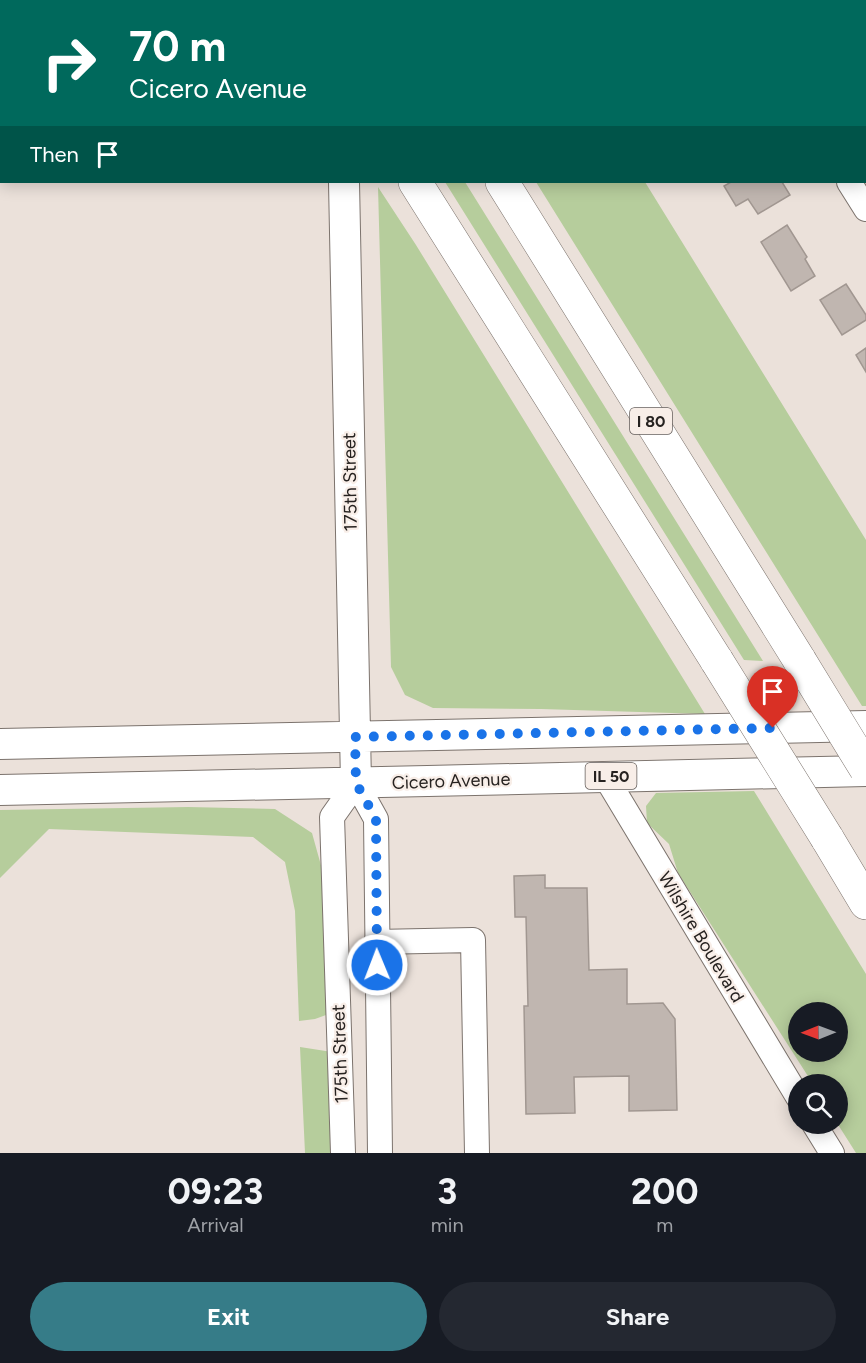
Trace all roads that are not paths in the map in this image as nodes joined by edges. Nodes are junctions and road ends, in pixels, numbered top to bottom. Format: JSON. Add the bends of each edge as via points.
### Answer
{"nodes":[{"id":1,"x":345,"y":183,"type":"edge"},
{"id":2,"x":415,"y":183,"type":"edge"},
{"id":3,"x":503,"y":183,"type":"edge"},
{"id":4,"x":850,"y":183,"type":"edge"},
{"id":5,"x":866,"y":209,"type":"edge"},
{"id":6,"x":866,"y":726,"type":"edge"},
{"id":7,"x":355,"y":737,"type":"junction"},
{"id":8,"x":0,"y":744,"type":"edge"},
{"id":9,"x":866,"y":770,"type":"edge"},
{"id":10,"x":605,"y":776,"type":"junction"},
{"id":11,"x":356,"y":783,"type":"junction"},
{"id":12,"x":0,"y":790,"type":"edge"},
{"id":13,"x":866,"y":903,"type":"edge"},
{"id":14,"x":376,"y":942,"type":"junction"},
{"id":15,"x":788,"y":1081,"type":"edge"},
{"id":16,"x":820,"y":1134,"type":"edge"},
{"id":17,"x":343,"y":1153,"type":"edge"},
{"id":18,"x":380,"y":1153,"type":"edge"},
{"id":19,"x":477,"y":1153,"type":"edge"},
{"id":20,"x":832,"y":1153,"type":"edge"}],
"edges":[{"from":1,"to":7,"type":"main road","name":"175th Street"},
{"from":2,"to":13,"type":"highway","bridge":true},
{"from":3,"to":9,"type":"highway","number":"I 80","bridge":true},
{"from":4,"to":5,"type":"street"},
{"from":6,"to":7,"type":"main road"},
{"from":7,"to":8,"type":"main road"},
{"from":7,"to":11,"type":"main road","name":"175th Street"},
{"from":9,"to":10,"type":"main road","name":"Cicero Avenue","number":"IL 50"},
{"from":10,"to":11,"type":"main road","name":"Cicero Avenue","number":"IL 50"},
{"from":10,"to":15,"type":"street","name":"Wilshire Boulevard"},
{"from":11,"to":12,"type":"main road","name":"Cicero Avenue","number":"IL 50"},
{"from":11,"to":14,"type":"street","name":"175th Street","via":[[376,819]]},
{"from":11,"to":17,"type":"street","name":"175th Street","via":[[332,817]]},
{"from":14,"to":18,"type":"street","name":"175th Street"},
{"from":14,"to":19,"type":"street","via":[[473,940]]},
{"from":16,"to":20,"type":"street"}]}
